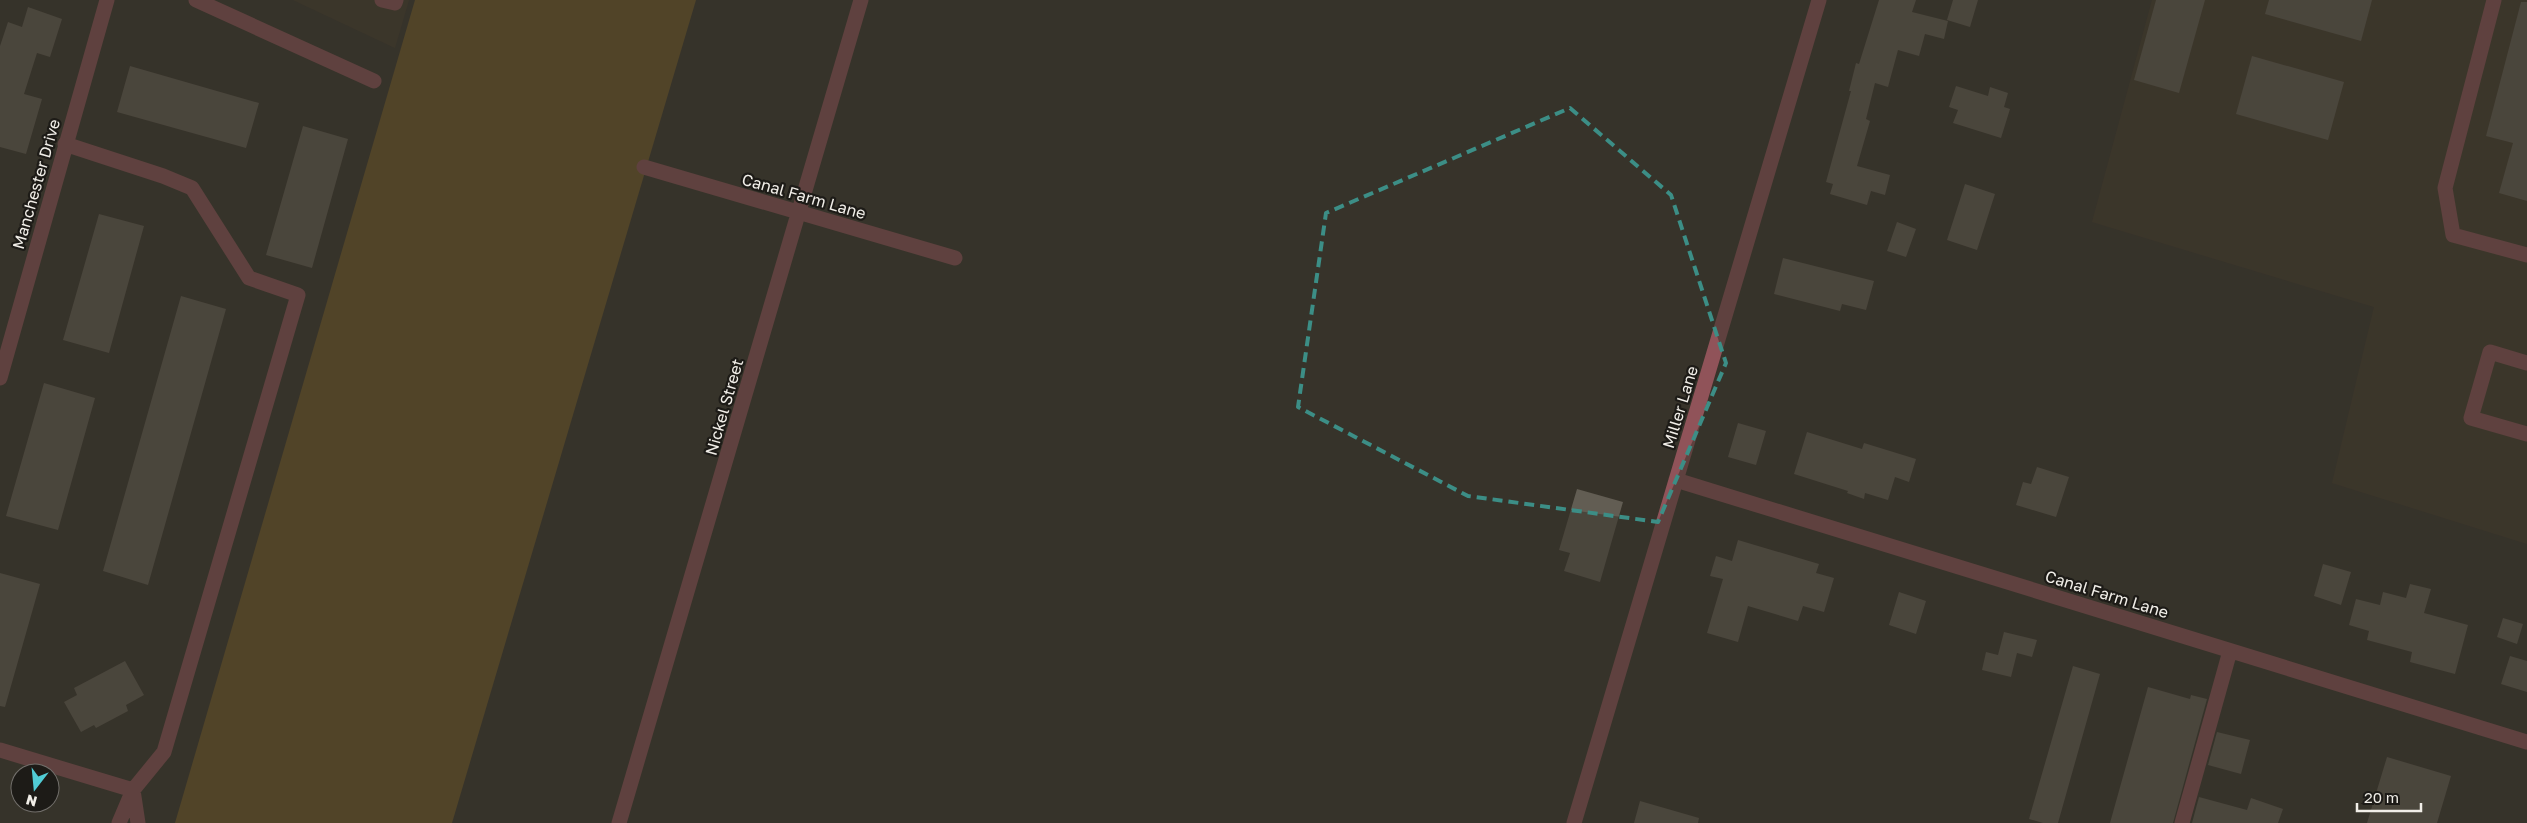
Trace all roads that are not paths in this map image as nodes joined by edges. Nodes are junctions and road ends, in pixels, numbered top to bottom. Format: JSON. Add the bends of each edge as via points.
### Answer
{"nodes":[{"id":1,"x":107,"y":0,"type":"edge"},
{"id":2,"x":196,"y":0,"type":"edge"},
{"id":3,"x":382,"y":0,"type":"edge"},
{"id":4,"x":396,"y":0,"type":"edge"},
{"id":5,"x":861,"y":0,"type":"edge"},
{"id":6,"x":1819,"y":0,"type":"edge"},
{"id":7,"x":2494,"y":0,"type":"edge"},
{"id":8,"x":374,"y":81,"type":"dead end"},
{"id":9,"x":65,"y":144,"type":"junction"},
{"id":10,"x":644,"y":167,"type":"dead end"},
{"id":11,"x":798,"y":214,"type":"junction"},
{"id":12,"x":2527,"y":255,"type":"edge"},
{"id":13,"x":955,"y":258,"type":"dead end"},
{"id":14,"x":2527,"y":363,"type":"edge"},
{"id":15,"x":0,"y":378,"type":"edge"},
{"id":16,"x":2527,"y":434,"type":"edge"},
{"id":17,"x":1676,"y":480,"type":"junction"},
{"id":18,"x":2230,"y":651,"type":"junction"},
{"id":19,"x":2527,"y":742,"type":"edge"},
{"id":20,"x":0,"y":750,"type":"edge"},
{"id":21,"x":133,"y":790,"type":"junction"},
{"id":22,"x":119,"y":823,"type":"edge"},
{"id":23,"x":138,"y":823,"type":"edge"},
{"id":24,"x":619,"y":823,"type":"edge"},
{"id":25,"x":1574,"y":823,"type":"edge"},
{"id":26,"x":2182,"y":823,"type":"edge"}],
"edges":[{"from":1,"to":9,"type":"street","name":"Manchester Drive"},
{"from":2,"to":8,"type":"street"},
{"from":3,"to":4,"type":"street","via":[[395,3]]},
{"from":5,"to":11,"type":"street","name":"Nickel Street"},
{"from":6,"to":17,"type":"street","name":"Miller Lane"},
{"from":7,"to":12,"type":"street","via":[[2444,188],[2454,235]]},
{"from":9,"to":15,"type":"street","name":"Manchester Drive"},
{"from":9,"to":21,"type":"street","via":[[192,188],[249,278],[298,295],[164,752]]},
{"from":10,"to":11,"type":"street","name":"Canal Farm Lane"},
{"from":11,"to":13,"type":"street","name":"Canal Farm Lane"},
{"from":11,"to":24,"type":"street","name":"Nickel Street"},
{"from":14,"to":16,"type":"street","via":[[2490,352],[2471,418]]},
{"from":17,"to":18,"type":"street","name":"Canal Farm Lane"},
{"from":17,"to":25,"type":"street","name":"Miller Lane"},
{"from":18,"to":19,"type":"street","name":"Canal Farm Lane"},
{"from":18,"to":26,"type":"street"},
{"from":20,"to":21,"type":"street"},
{"from":21,"to":22,"type":"street"},
{"from":21,"to":23,"type":"street"}]}
